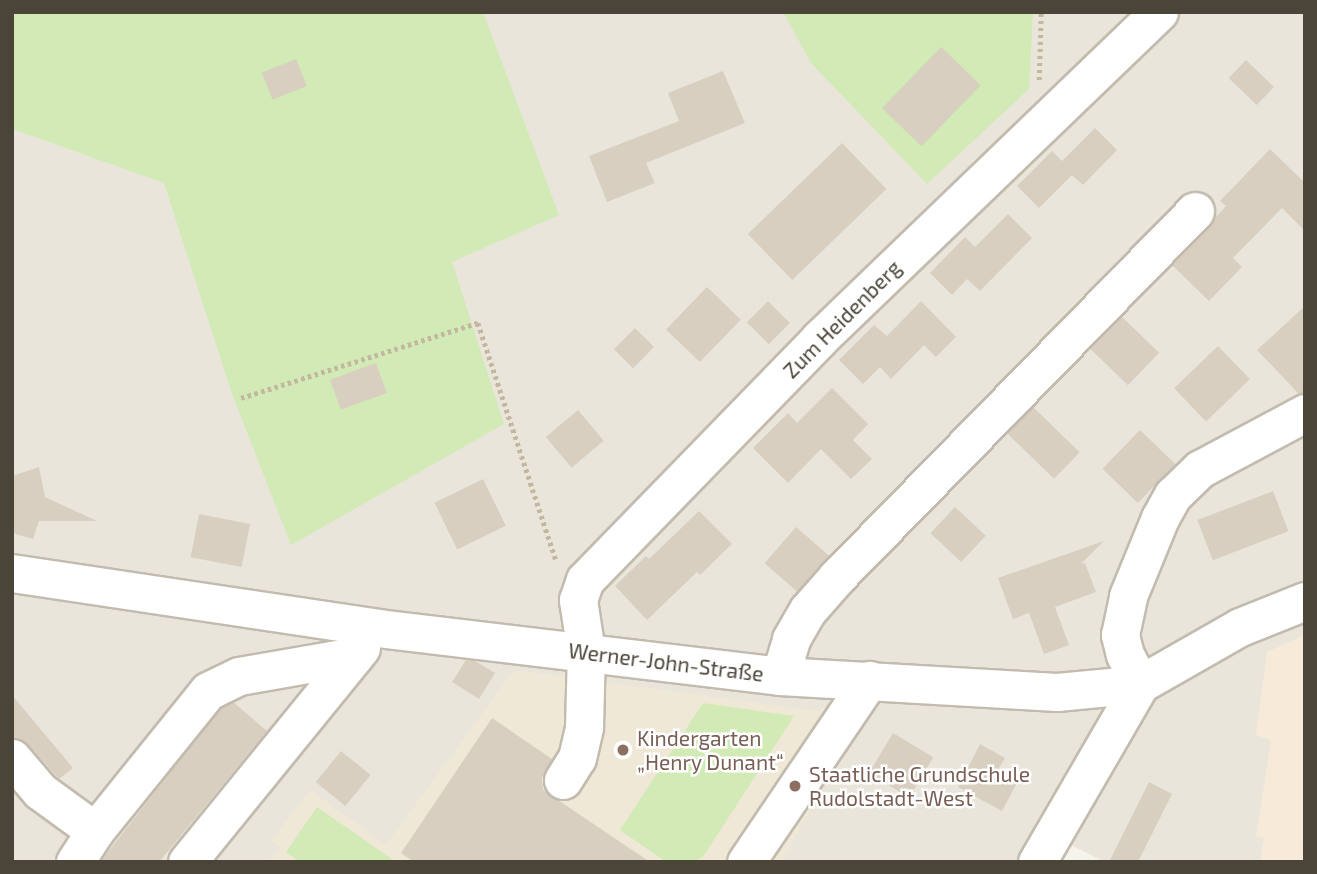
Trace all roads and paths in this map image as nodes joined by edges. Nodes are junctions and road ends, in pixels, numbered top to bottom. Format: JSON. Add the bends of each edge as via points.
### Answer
{"nodes":[{"id":1,"x":1041,"y":12,"type":"edge"},
{"id":2,"x":1158,"y":12,"type":"edge"},
{"id":3,"x":1036,"y":130,"type":"junction"},
{"id":4,"x":1195,"y":211,"type":"dead end"},
{"id":5,"x":242,"y":398,"type":"dead end"},
{"id":6,"x":1305,"y":413,"type":"edge"},
{"id":7,"x":12,"y":573,"type":"edge"},
{"id":8,"x":578,"y":600,"type":"junction"},
{"id":9,"x":1305,"y":601,"type":"edge"},
{"id":10,"x":378,"y":628,"type":"junction"},
{"id":11,"x":586,"y":652,"type":"junction"},
{"id":12,"x":354,"y":656,"type":"junction"},
{"id":13,"x":780,"y":676,"type":"junction"},
{"id":14,"x":869,"y":680,"type":"junction"},
{"id":15,"x":1140,"y":684,"type":"junction"},
{"id":16,"x":12,"y":758,"type":"edge"},
{"id":17,"x":563,"y":780,"type":"dead end"},
{"id":18,"x":95,"y":831,"type":"junction"},
{"id":19,"x":75,"y":862,"type":"edge"},
{"id":20,"x":187,"y":862,"type":"edge"},
{"id":21,"x":746,"y":862,"type":"edge"},
{"id":22,"x":1037,"y":862,"type":"edge"}],
"edges":[{"from":1,"to":3,"type":"path"},
{"from":2,"to":3,"type":"street","name":"Zum Heidenberg"},
{"from":3,"to":8,"type":"street","name":"Zum Heidenberg","via":[[819,339],[585,580]]},
{"from":4,"to":13,"type":"street","via":[[837,577],[808,610],[791,639]]},
{"from":5,"to":8,"type":"path","via":[[478,323],[562,575]]},
{"from":6,"to":15,"type":"street","via":[[1200,469],[1173,495],[1128,596],[1120,635]]},
{"from":7,"to":10,"type":"street","name":"Werner-John-Straße"},
{"from":8,"to":11,"type":"street"},
{"from":9,"to":15,"type":"street","name":"Werner-John-Straße","via":[[1240,627]]},
{"from":10,"to":11,"type":"street","name":"Werner-John-Straße"},
{"from":10,"to":12,"type":"street"},
{"from":11,"to":13,"type":"street","name":"Werner-John-Straße"},
{"from":11,"to":17,"type":"street","via":[[584,727],[577,758]]},
{"from":12,"to":18,"type":"street","via":[[239,676],[208,691]]},
{"from":12,"to":20,"type":"street"},
{"from":13,"to":14,"type":"street","name":"Werner-John-Straße"},
{"from":14,"to":15,"type":"street","name":"Werner-John-Straße","via":[[1057,692]]},
{"from":14,"to":21,"type":"street"},
{"from":15,"to":22,"type":"street"},
{"from":16,"to":18,"type":"street","via":[[40,791]]},
{"from":18,"to":19,"type":"street"}]}
